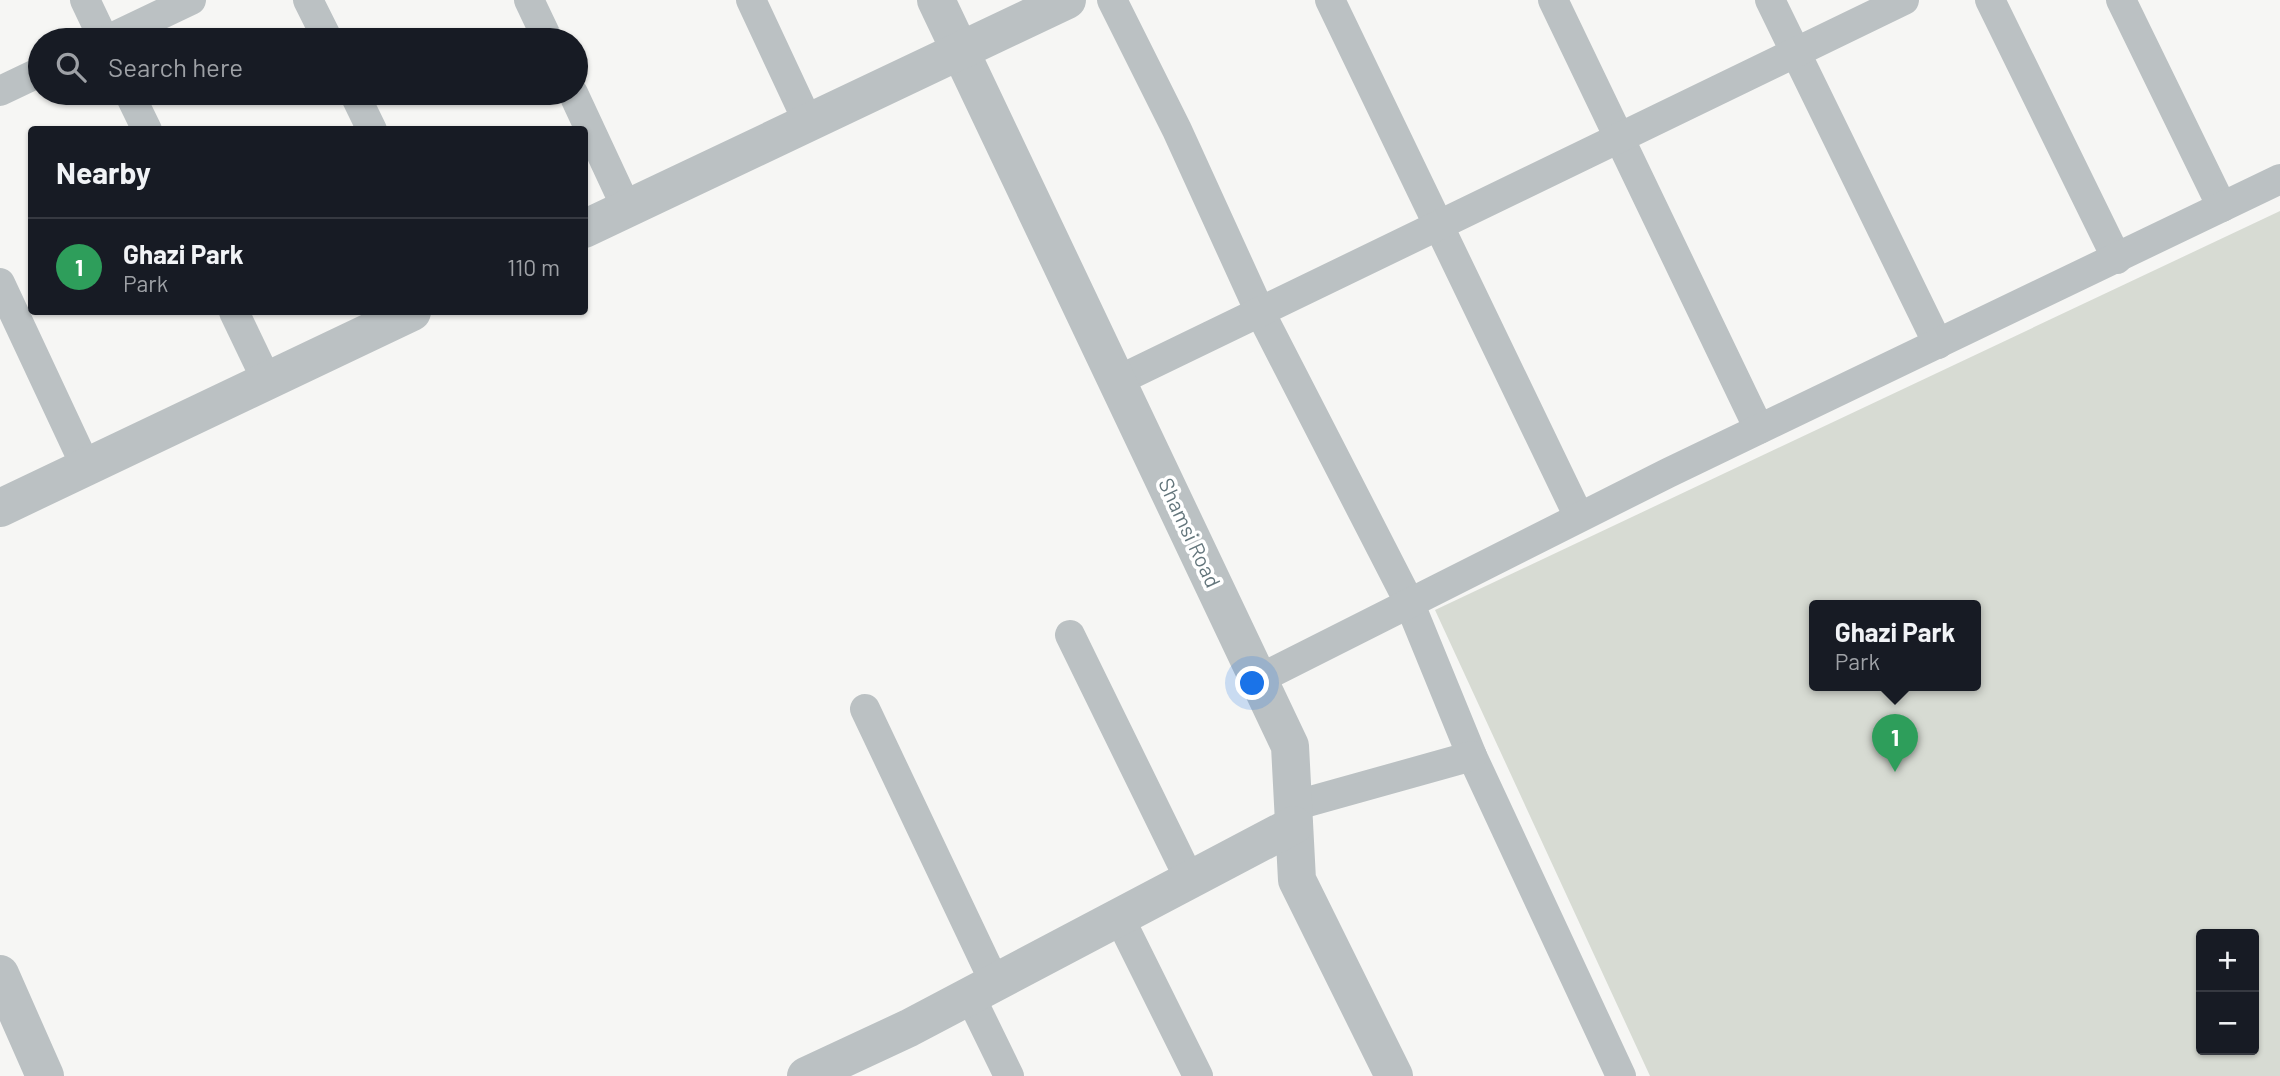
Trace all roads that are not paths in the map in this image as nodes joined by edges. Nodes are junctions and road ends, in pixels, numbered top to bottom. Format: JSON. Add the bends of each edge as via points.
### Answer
{"nodes":[{"id":1,"x":85,"y":0,"type":"edge"},
{"id":2,"x":191,"y":0,"type":"edge"},
{"id":3,"x":308,"y":0,"type":"edge"},
{"id":4,"x":529,"y":0,"type":"edge"},
{"id":5,"x":751,"y":0,"type":"edge"},
{"id":6,"x":936,"y":0,"type":"edge"},
{"id":7,"x":1067,"y":0,"type":"edge"},
{"id":8,"x":1112,"y":0,"type":"edge"},
{"id":9,"x":1329,"y":0,"type":"edge"},
{"id":10,"x":1553,"y":0,"type":"edge"},
{"id":11,"x":1770,"y":0,"type":"edge"},
{"id":12,"x":1904,"y":0,"type":"edge"},
{"id":13,"x":1990,"y":0,"type":"edge"},
{"id":14,"x":2121,"y":0,"type":"edge"},
{"id":15,"x":100,"y":28,"type":"edge"},
{"id":16,"x":132,"y":28,"type":"edge"},
{"id":17,"x":322,"y":28,"type":"edge"},
{"id":18,"x":542,"y":28,"type":"edge"},
{"id":19,"x":961,"y":49,"type":"junction"},
{"id":20,"x":1796,"y":52,"type":"junction"},
{"id":21,"x":28,"y":78,"type":"edge"},
{"id":22,"x":0,"y":92,"type":"edge"},
{"id":23,"x":136,"y":105,"type":"edge"},
{"id":24,"x":360,"y":105,"type":"edge"},
{"id":25,"x":578,"y":105,"type":"edge"},
{"id":26,"x":808,"y":122,"type":"junction"},
{"id":27,"x":145,"y":126,"type":"edge"},
{"id":28,"x":370,"y":126,"type":"edge"},
{"id":29,"x":588,"y":126,"type":"edge"},
{"id":30,"x":588,"y":127,"type":"edge"},
{"id":31,"x":1619,"y":138,"type":"junction"},
{"id":32,"x":2280,"y":179,"type":"edge"},
{"id":33,"x":2222,"y":207,"type":"junction"},
{"id":34,"x":627,"y":209,"type":"junction"},
{"id":35,"x":1438,"y":226,"type":"junction"},
{"id":36,"x":588,"y":227,"type":"edge"},
{"id":37,"x":2117,"y":259,"type":"junction"},
{"id":38,"x":0,"y":283,"type":"edge"},
{"id":39,"x":1260,"y":312,"type":"junction"},
{"id":40,"x":235,"y":315,"type":"edge"},
{"id":41,"x":406,"y":315,"type":"edge"},
{"id":42,"x":1938,"y":344,"type":"junction"},
{"id":43,"x":267,"y":381,"type":"junction"},
{"id":44,"x":1117,"y":381,"type":"junction"},
{"id":45,"x":1759,"y":429,"type":"junction"},
{"id":46,"x":86,"y":467,"type":"junction"},
{"id":47,"x":0,"y":508,"type":"edge"},
{"id":48,"x":1579,"y":517,"type":"junction"},
{"id":49,"x":1409,"y":602,"type":"junction"},
{"id":50,"x":1070,"y":635,"type":"dead end"},
{"id":51,"x":1259,"y":679,"type":"junction"},
{"id":52,"x":865,"y":709,"type":"dead end"},
{"id":53,"x":1472,"y":756,"type":"junction"},
{"id":54,"x":1294,"y":816,"type":"junction"},
{"id":55,"x":1190,"y":880,"type":"junction"},
{"id":56,"x":1119,"y":918,"type":"junction"},
{"id":57,"x":0,"y":974,"type":"edge"},
{"id":58,"x":982,"y":989,"type":"junction"},
{"id":59,"x":45,"y":1076,"type":"edge"},
{"id":60,"x":806,"y":1076,"type":"edge"},
{"id":61,"x":1009,"y":1076,"type":"edge"},
{"id":62,"x":1198,"y":1076,"type":"edge"},
{"id":63,"x":1394,"y":1076,"type":"edge"},
{"id":64,"x":1621,"y":1076,"type":"edge"}],
"edges":[{"from":1,"to":15,"type":"street"},
{"from":2,"to":16,"type":"street"},
{"from":3,"to":17,"type":"street"},
{"from":4,"to":18,"type":"street"},
{"from":5,"to":26,"type":"street"},
{"from":6,"to":19,"type":"street","name":"Shamsi Road"},
{"from":7,"to":19,"type":"street"},
{"from":8,"to":39,"type":"street"},
{"from":9,"to":35,"type":"street"},
{"from":10,"to":31,"type":"street"},
{"from":11,"to":20,"type":"street"},
{"from":12,"to":20,"type":"street"},
{"from":13,"to":37,"type":"street"},
{"from":14,"to":33,"type":"street"},
{"from":19,"to":26,"type":"street"},
{"from":19,"to":44,"type":"street","name":"Shamsi Road"},
{"from":20,"to":31,"type":"street"},
{"from":20,"to":42,"type":"street"},
{"from":21,"to":22,"type":"street"},
{"from":23,"to":27,"type":"street"},
{"from":24,"to":28,"type":"street"},
{"from":25,"to":29,"type":"street"},
{"from":26,"to":34,"type":"street"},
{"from":30,"to":34,"type":"street"},
{"from":31,"to":35,"type":"street"},
{"from":31,"to":45,"type":"street"},
{"from":32,"to":33,"type":"street"},
{"from":33,"to":37,"type":"street"},
{"from":34,"to":36,"type":"street"},
{"from":35,"to":39,"type":"street"},
{"from":35,"to":48,"type":"street"},
{"from":37,"to":42,"type":"street"},
{"from":38,"to":46,"type":"street"},
{"from":39,"to":44,"type":"street"},
{"from":39,"to":49,"type":"street"},
{"from":40,"to":43,"type":"street"},
{"from":41,"to":43,"type":"street"},
{"from":42,"to":45,"type":"street"},
{"from":43,"to":46,"type":"street"},
{"from":44,"to":51,"type":"street","name":"Shamsi Road"},
{"from":45,"to":48,"type":"street"},
{"from":46,"to":47,"type":"street"},
{"from":48,"to":49,"type":"street"},
{"from":49,"to":51,"type":"street"},
{"from":49,"to":53,"type":"street"},
{"from":50,"to":55,"type":"street"},
{"from":51,"to":54,"type":"street","name":"Shamsi Road","via":[[1290,746]]},
{"from":52,"to":58,"type":"street"},
{"from":53,"to":54,"type":"street"},
{"from":53,"to":64,"type":"street"},
{"from":54,"to":55,"type":"street"},
{"from":54,"to":63,"type":"street","name":"Shamsi Road","via":[[1297,880]]},
{"from":55,"to":56,"type":"street"},
{"from":56,"to":58,"type":"street"},
{"from":56,"to":62,"type":"street"},
{"from":57,"to":59,"type":"street"},
{"from":58,"to":60,"type":"street"},
{"from":58,"to":61,"type":"street"}]}
